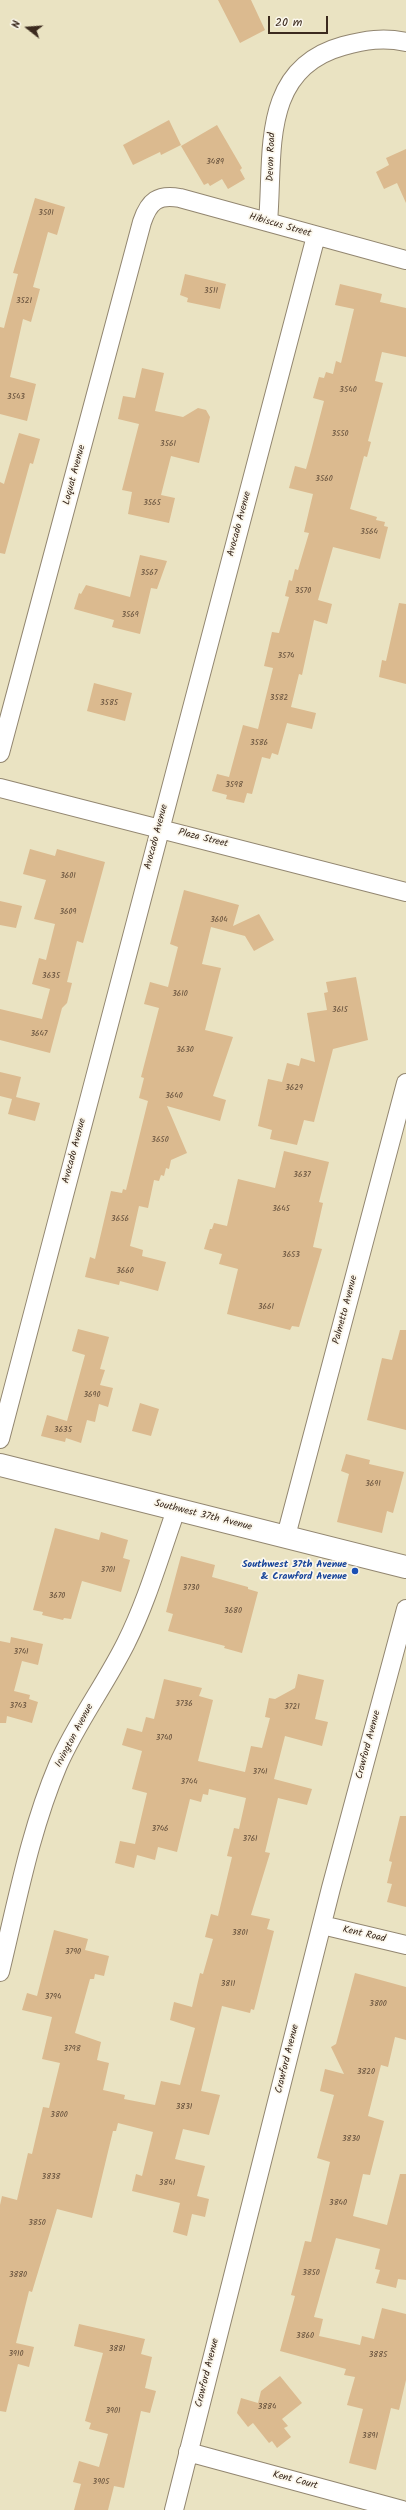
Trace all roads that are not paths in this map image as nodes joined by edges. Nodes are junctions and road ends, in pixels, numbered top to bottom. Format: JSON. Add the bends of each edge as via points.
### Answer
{"nodes":[{"id":1,"x":406,"y":42,"type":"edge"},
{"id":2,"x":154,"y":199,"type":"joint"},
{"id":3,"x":268,"y":222,"type":"junction"},
{"id":4,"x":316,"y":236,"type":"junction"},
{"id":5,"x":406,"y":260,"type":"edge"},
{"id":6,"x":0,"y":753,"type":"edge"},
{"id":7,"x":0,"y":788,"type":"edge"},
{"id":8,"x":159,"y":828,"type":"junction"},
{"id":9,"x":406,"y":892,"type":"edge"},
{"id":10,"x":406,"y":1083,"type":"edge"},
{"id":11,"x":0,"y":1439,"type":"edge"},
{"id":12,"x":0,"y":1465,"type":"edge"},
{"id":13,"x":176,"y":1510,"type":"junction"},
{"id":14,"x":286,"y":1536,"type":"junction"},
{"id":15,"x":406,"y":1567,"type":"edge"},
{"id":16,"x":406,"y":1609,"type":"edge"},
{"id":17,"x":322,"y":1925,"type":"junction"},
{"id":18,"x":406,"y":1945,"type":"edge"},
{"id":19,"x":0,"y":1972,"type":"edge"},
{"id":20,"x":188,"y":2452,"type":"junction"},
{"id":21,"x":174,"y":2510,"type":"edge"},
{"id":22,"x":402,"y":2510,"type":"edge"}],
"edges":[{"from":1,"to":3,"type":"street","name":"Devon Road","via":[[383,39],[345,45],[313,58],[299,73],[279,103],[273,126]]},
{"from":2,"to":3,"type":"street","name":"Hibiscus Street","via":[[172,196]]},
{"from":2,"to":6,"type":"street","name":"Loquat Avenue","via":[[142,222]]},
{"from":3,"to":4,"type":"street","name":"Hibiscus Street"},
{"from":4,"to":5,"type":"street","name":"Hibiscus Street"},
{"from":4,"to":8,"type":"street","name":"Avocado Avenue"},
{"from":7,"to":8,"type":"street","name":"Plaza Street"},
{"from":8,"to":9,"type":"street","name":"Plaza Street"},
{"from":8,"to":11,"type":"street","name":"Avocado Avenue"},
{"from":10,"to":14,"type":"street","name":"Palmetto Avenue"},
{"from":12,"to":13,"type":"main road","name":"Southwest 37th Avenue"},
{"from":13,"to":14,"type":"main road","name":"Southwest 37th Avenue"},
{"from":13,"to":19,"type":"street","name":"Irvington Avenue","via":[[134,1627],[71,1738],[50,1785],[28,1857]]},
{"from":14,"to":15,"type":"main road","name":"Southwest 37th Avenue"},
{"from":16,"to":17,"type":"street","name":"Crawford Avenue"},
{"from":17,"to":18,"type":"street","name":"Kent Road"},
{"from":17,"to":20,"type":"street","name":"Crawford Avenue"},
{"from":20,"to":21,"type":"street","name":"Crawford Avenue"},
{"from":20,"to":22,"type":"street","name":"Kent Court"}]}
